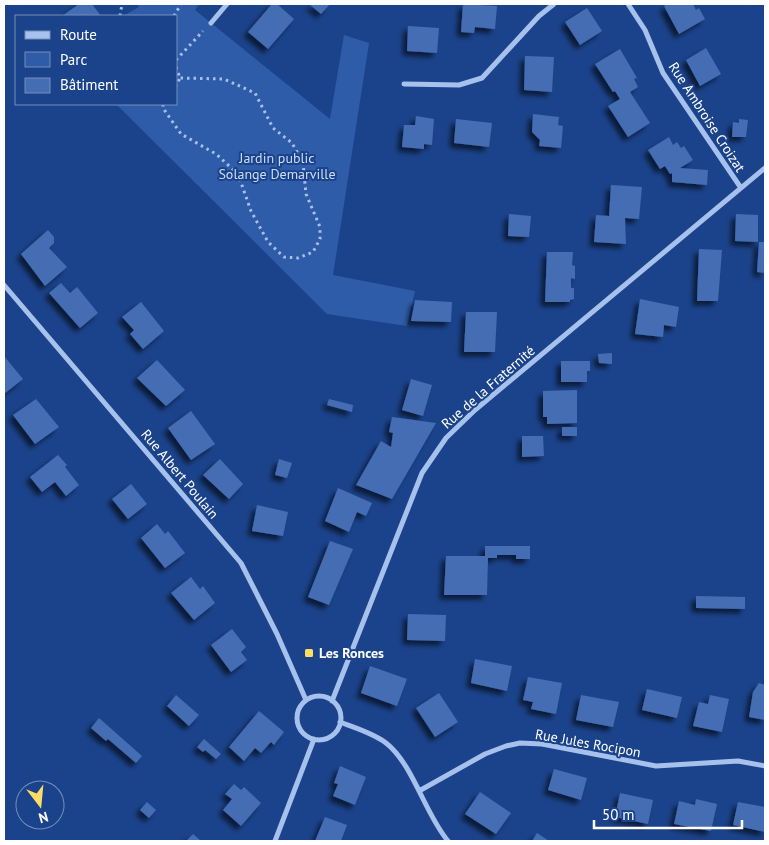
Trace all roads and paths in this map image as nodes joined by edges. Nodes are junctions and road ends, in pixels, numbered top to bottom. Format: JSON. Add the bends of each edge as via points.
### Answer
{"nodes":[{"id":1,"x":181,"y":4,"type":"edge"},
{"id":2,"x":227,"y":4,"type":"edge"},
{"id":3,"x":554,"y":4,"type":"edge"},
{"id":4,"x":628,"y":4,"type":"edge"},
{"id":5,"x":175,"y":15,"type":"edge"},
{"id":6,"x":211,"y":23,"type":"joint"},
{"id":7,"x":178,"y":58,"type":"edge"},
{"id":8,"x":178,"y":72,"type":"edge"},
{"id":9,"x":180,"y":78,"type":"junction"},
{"id":10,"x":178,"y":82,"type":"edge"},
{"id":11,"x":404,"y":84,"type":"dead end"},
{"id":12,"x":163,"y":105,"type":"edge"},
{"id":13,"x":765,"y":168,"type":"edge"},
{"id":14,"x":741,"y":188,"type":"junction"},
{"id":15,"x":4,"y":285,"type":"edge"},
{"id":16,"x":306,"y":700,"type":"junction"},
{"id":17,"x":332,"y":701,"type":"junction"},
{"id":18,"x":340,"y":722,"type":"junction"},
{"id":19,"x":314,"y":739,"type":"junction"},
{"id":20,"x":765,"y":766,"type":"edge"},
{"id":21,"x":418,"y":791,"type":"junction"},
{"id":22,"x":275,"y":841,"type":"edge"},
{"id":23,"x":448,"y":841,"type":"edge"}],
"edges":[{"from":1,"to":5,"type":"path"},
{"from":2,"to":6,"type":"street"},
{"from":3,"to":11,"type":"street","via":[[482,78],[459,85]]},
{"from":4,"to":14,"type":"street","name":"Rue Ambroise Croizat","via":[[645,30],[663,73]]},
{"from":6,"to":7,"type":"path"},
{"from":8,"to":9,"type":"path"},
{"from":9,"to":10,"type":"path"},
{"from":9,"to":12,"type":"path","via":[[224,79],[255,93],[272,128],[292,143],[303,163],[306,194],[320,227],[320,239],[313,252],[298,258],[284,257],[268,242],[251,211],[238,174],[216,154],[181,134]]},
{"from":13,"to":14,"type":"street","name":"Rue de la Fraternité"},
{"from":14,"to":17,"type":"street","name":"Rue de la Fraternité","via":[[475,410],[446,438],[422,473]]},
{"from":15,"to":16,"type":"street","name":"Rue Albert Poulain","via":[[241,563]]},
{"from":16,"to":17,"type":"street","via":[[320,696]]},
{"from":16,"to":19,"type":"street","via":[[298,712],[298,726]]},
{"from":17,"to":18,"type":"street","via":[[339,711]]},
{"from":18,"to":19,"type":"street","via":[[328,738]]},
{"from":18,"to":21,"type":"street","via":[[387,744],[397,754]]},
{"from":19,"to":22,"type":"street"},
{"from":20,"to":21,"type":"street","name":"Rue Jules Rocipon","via":[[738,761],[656,766],[542,744],[520,744],[485,754]]},
{"from":21,"to":23,"type":"street"}]}
